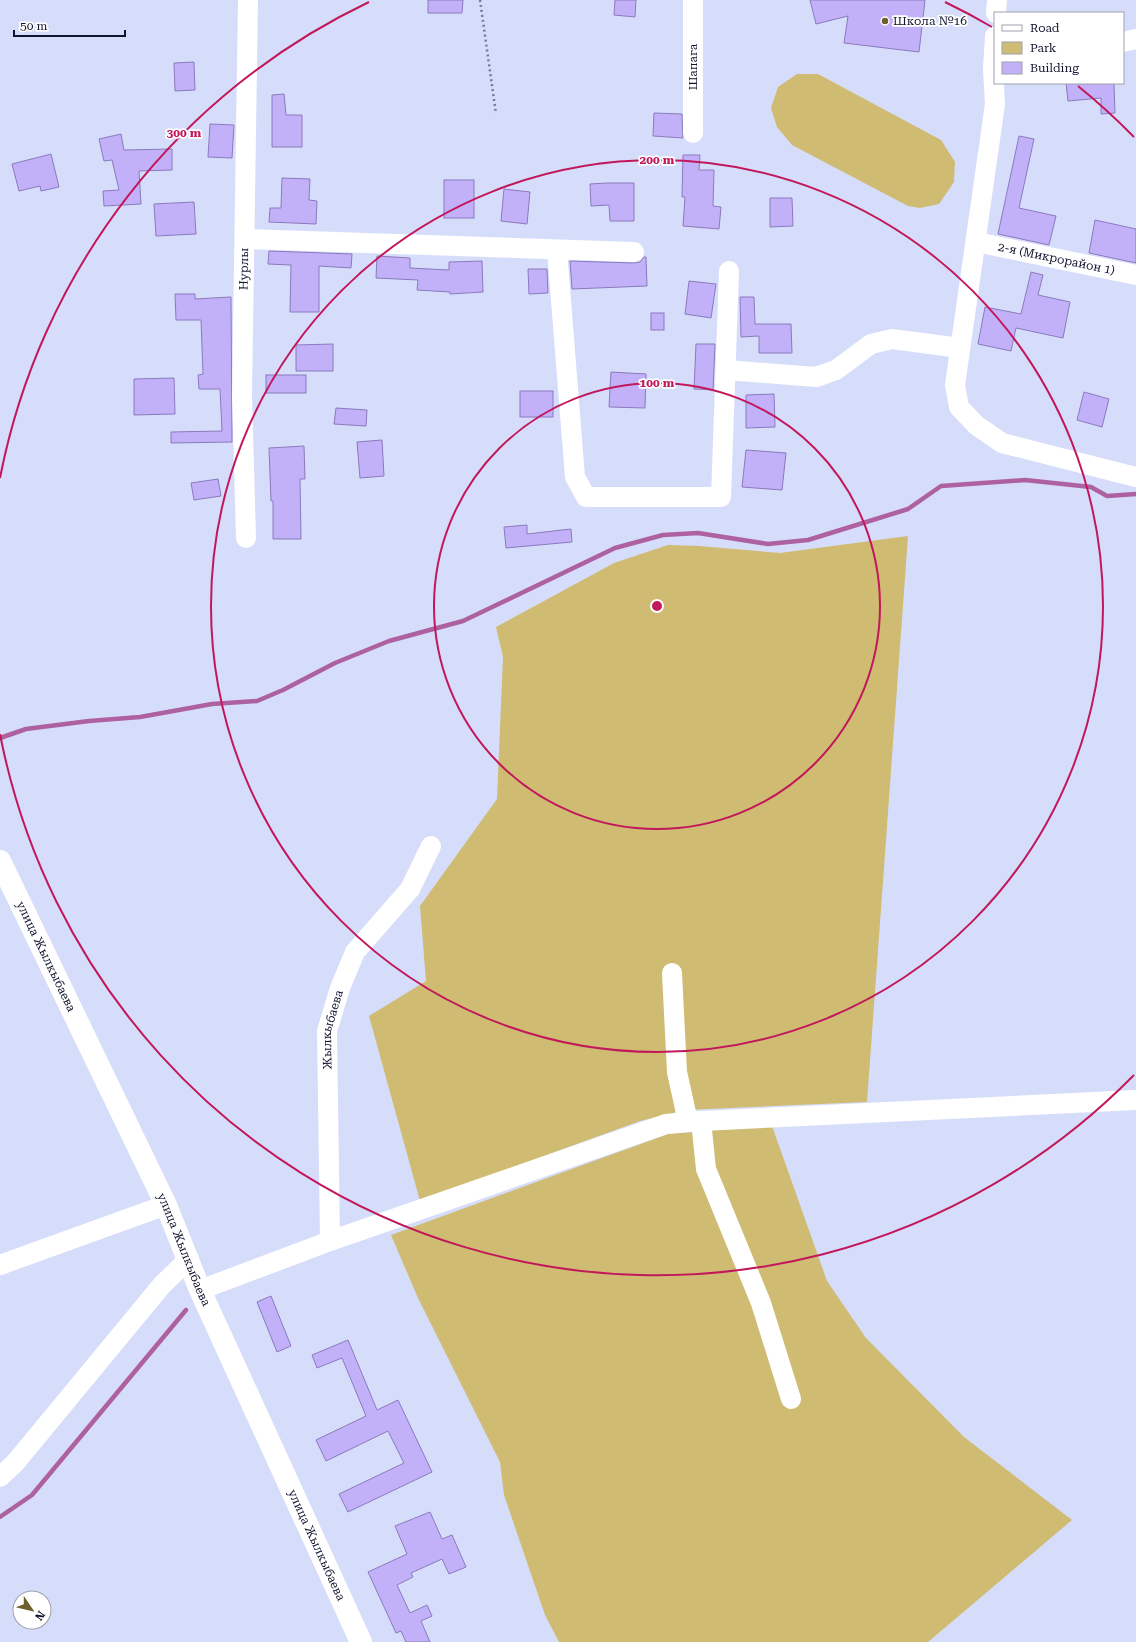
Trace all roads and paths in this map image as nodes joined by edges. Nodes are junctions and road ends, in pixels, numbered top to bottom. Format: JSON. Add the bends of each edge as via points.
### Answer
{"nodes":[{"id":1,"x":248,"y":0,"type":"edge"},
{"id":2,"x":480,"y":0,"type":"edge"},
{"id":3,"x":693,"y":0,"type":"edge"},
{"id":4,"x":997,"y":0,"type":"edge"},
{"id":5,"x":996,"y":12,"type":"edge"},
{"id":6,"x":1136,"y":39,"type":"edge"},
{"id":7,"x":1124,"y":42,"type":"edge"},
{"id":8,"x":994,"y":84,"type":"edge"},
{"id":9,"x":496,"y":114,"type":"dead end"},
{"id":10,"x":693,"y":133,"type":"dead end"},
{"id":11,"x":246,"y":239,"type":"junction"},
{"id":12,"x":976,"y":242,"type":"junction"},
{"id":13,"x":557,"y":250,"type":"junction"},
{"id":14,"x":634,"y":252,"type":"dead end"},
{"id":15,"x":729,"y":271,"type":"dead end"},
{"id":16,"x":1136,"y":275,"type":"edge"},
{"id":17,"x":960,"y":348,"type":"junction"},
{"id":18,"x":726,"y":370,"type":"junction"},
{"id":19,"x":1136,"y":477,"type":"edge"},
{"id":20,"x":246,"y":538,"type":"dead end"},
{"id":21,"x":431,"y":846,"type":"dead end"},
{"id":22,"x":0,"y":860,"type":"edge"},
{"id":23,"x":672,"y":973,"type":"dead end"},
{"id":24,"x":1136,"y":1100,"type":"edge"},
{"id":25,"x":694,"y":1122,"type":"junction"},
{"id":26,"x":166,"y":1205,"type":"junction"},
{"id":27,"x":330,"y":1241,"type":"junction"},
{"id":28,"x":189,"y":1259,"type":"junction"},
{"id":29,"x":0,"y":1265,"type":"edge"},
{"id":30,"x":200,"y":1290,"type":"junction"},
{"id":31,"x":791,"y":1399,"type":"dead end"},
{"id":32,"x":0,"y":1477,"type":"edge"},
{"id":33,"x":361,"y":1642,"type":"edge"}],
"edges":[{"from":1,"to":11,"type":"street","name":"Нурлы"},
{"from":2,"to":9,"type":"path"},
{"from":3,"to":10,"type":"street","name":"Шапага"},
{"from":4,"to":5,"type":"street"},
{"from":6,"to":7,"type":"street"},
{"from":8,"to":12,"type":"street","via":[[995,104]]},
{"from":11,"to":13,"type":"street"},
{"from":11,"to":20,"type":"street","name":"Нурлы","via":[[242,395]]},
{"from":12,"to":16,"type":"street","name":"2-я (Микрорайон 1)"},
{"from":12,"to":17,"type":"street"},
{"from":13,"to":14,"type":"street"},
{"from":13,"to":18,"type":"street","via":[[575,477],[586,497],[721,497]]},
{"from":15,"to":18,"type":"street"},
{"from":17,"to":18,"type":"street","via":[[892,339],[871,344],[836,370],[816,377]]},
{"from":17,"to":19,"type":"street","via":[[955,385],[959,407],[976,425],[1002,443]]},
{"from":21,"to":27,"type":"street","name":"Жылкыбаева","via":[[410,889],[355,952],[340,988],[327,1031]]},
{"from":22,"to":26,"type":"main road","name":"улица Жылкыбаева"},
{"from":23,"to":25,"type":"street","via":[[677,1072]]},
{"from":24,"to":25,"type":"street"},
{"from":25,"to":27,"type":"street","via":[[666,1124]]},
{"from":25,"to":31,"type":"street","via":[[706,1169],[761,1303]]},
{"from":26,"to":28,"type":"main road","name":"улица Жылкыбаева"},
{"from":26,"to":29,"type":"street"},
{"from":27,"to":30,"type":"street"},
{"from":28,"to":30,"type":"main road","name":"улица Жылкыбаева"},
{"from":28,"to":32,"type":"street","via":[[162,1286],[15,1463]]},
{"from":30,"to":33,"type":"main road","name":"улица Жылкыбаева"}]}
